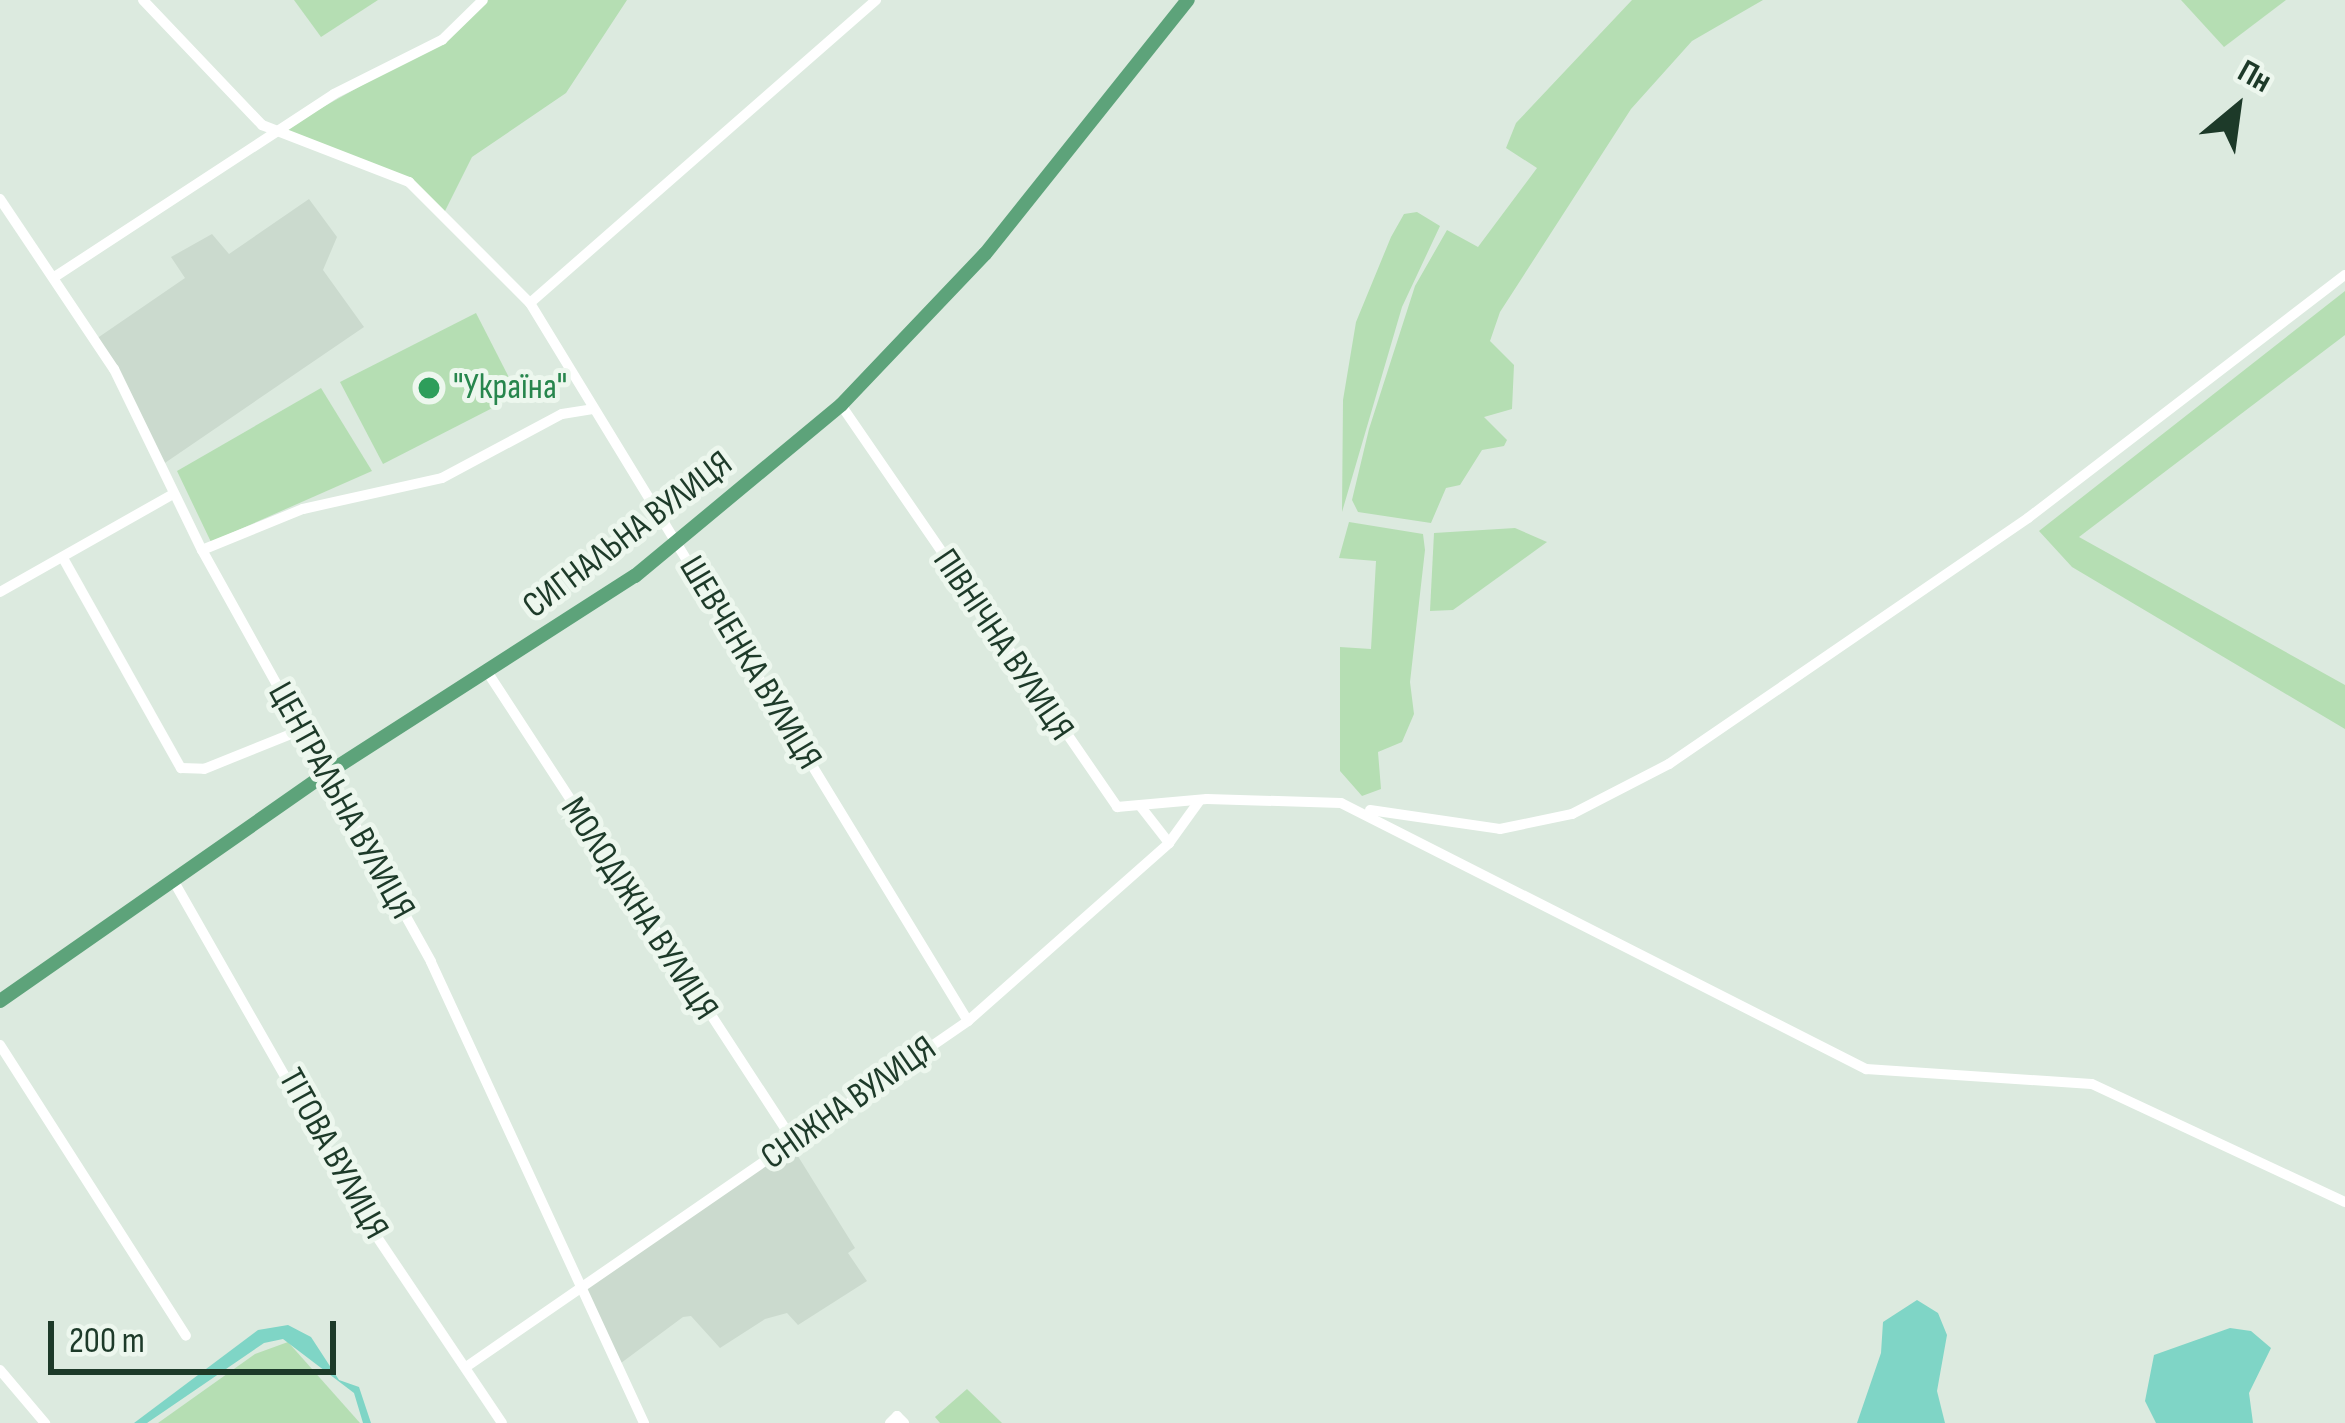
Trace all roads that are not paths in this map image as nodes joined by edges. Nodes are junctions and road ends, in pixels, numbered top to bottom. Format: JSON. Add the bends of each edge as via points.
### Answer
{"nodes":[{"id":1,"x":143,"y":0,"type":"edge"},
{"id":2,"x":876,"y":0,"type":"edge"},
{"id":3,"x":1188,"y":0,"type":"edge"},
{"id":4,"x":481,"y":2,"type":"edge"},
{"id":5,"x":280,"y":130,"type":"junction"},
{"id":6,"x":0,"y":200,"type":"edge"},
{"id":7,"x":2345,"y":275,"type":"edge"},
{"id":8,"x":56,"y":276,"type":"junction"},
{"id":9,"x":530,"y":303,"type":"junction"},
{"id":10,"x":841,"y":405,"type":"junction"},
{"id":11,"x":593,"y":409,"type":"junction"},
{"id":12,"x":173,"y":494,"type":"junction"},
{"id":13,"x":677,"y":543,"type":"junction"},
{"id":14,"x":202,"y":550,"type":"junction"},
{"id":15,"x":63,"y":558,"type":"junction"},
{"id":16,"x":0,"y":592,"type":"edge"},
{"id":17,"x":488,"y":673,"type":"junction"},
{"id":18,"x":301,"y":730,"type":"junction"},
{"id":19,"x":326,"y":774,"type":"junction"},
{"id":20,"x":1203,"y":800,"type":"junction"},
{"id":21,"x":1341,"y":803,"type":"junction"},
{"id":22,"x":1141,"y":807,"type":"junction"},
{"id":23,"x":1169,"y":843,"type":"junction"},
{"id":24,"x":172,"y":880,"type":"junction"},
{"id":25,"x":0,"y":1001,"type":"edge"},
{"id":26,"x":968,"y":1021,"type":"junction"},
{"id":27,"x":0,"y":1045,"type":"edge"},
{"id":28,"x":794,"y":1142,"type":"junction"},
{"id":29,"x":2345,"y":1202,"type":"edge"},
{"id":30,"x":576,"y":1289,"type":"junction"},
{"id":31,"x":186,"y":1336,"type":"dead end"},
{"id":32,"x":466,"y":1366,"type":"junction"},
{"id":33,"x":0,"y":1370,"type":"edge"},
{"id":34,"x":45,"y":1423,"type":"edge"},
{"id":35,"x":502,"y":1423,"type":"edge"},
{"id":36,"x":644,"y":1423,"type":"edge"},
{"id":37,"x":890,"y":1423,"type":"edge"},
{"id":38,"x":904,"y":1423,"type":"edge"}],
"edges":[{"from":1,"to":5,"type":"street","name":"ШЕВЧЕНКА ВУЛИЦЯ","via":[[262,124]]},
{"from":2,"to":9,"type":"street"},
{"from":3,"to":10,"type":"main road","name":"СИГНАЛЬНА ВУЛИЦЯ","via":[[985,254]]},
{"from":4,"to":5,"type":"street","via":[[442,40]]},
{"from":5,"to":8,"type":"street"},
{"from":5,"to":9,"type":"street","name":"ШЕВЧЕНКА ВУЛИЦЯ","via":[[409,182]]},
{"from":6,"to":8,"type":"street","name":"ЦЕНТРАЛЬНА ВУЛИЦЯ"},
{"from":7,"to":21,"type":"street","via":[[2027,518],[1669,764],[1572,814],[1500,829]]},
{"from":8,"to":12,"type":"street","name":"ЦЕНТРАЛЬНА ВУЛИЦЯ","via":[[114,370]]},
{"from":9,"to":11,"type":"street","name":"ШЕВЧЕНКА ВУЛИЦЯ"},
{"from":10,"to":13,"type":"main road","name":"СИГНАЛЬНА ВУЛИЦЯ"},
{"from":10,"to":22,"type":"street","name":"ПІВНІЧНА ВУЛИЦЯ","via":[[1105,796],[1117,807]]},
{"from":11,"to":13,"type":"street","name":"ШЕВЧЕНКА ВУЛИЦЯ"},
{"from":11,"to":14,"type":"street","via":[[562,414],[442,478],[303,508]]},
{"from":12,"to":14,"type":"street","name":"ЦЕНТРАЛЬНА ВУЛИЦЯ"},
{"from":12,"to":15,"type":"street"},
{"from":13,"to":17,"type":"main road","name":"СИГНАЛЬНА ВУЛИЦЯ"},
{"from":13,"to":26,"type":"street","name":"ШЕВЧЕНКА ВУЛИЦЯ"},
{"from":14,"to":18,"type":"street","name":"ЦЕНТРАЛЬНА ВУЛИЦЯ"},
{"from":15,"to":16,"type":"street"},
{"from":15,"to":18,"type":"street","via":[[181,768],[204,769]]},
{"from":17,"to":19,"type":"main road","name":"СИГНАЛЬНА ВУЛИЦЯ"},
{"from":17,"to":28,"type":"street","name":"МОЛОДІЖНА ВУЛИЦЯ"},
{"from":18,"to":19,"type":"street","name":"ЦЕНТРАЛЬНА ВУЛИЦЯ"},
{"from":19,"to":24,"type":"main road","name":"СИГНАЛЬНА ВУЛИЦЯ"},
{"from":19,"to":30,"type":"street","name":"ЦЕНТРАЛЬНА ВУЛИЦЯ","via":[[431,962]]},
{"from":20,"to":21,"type":"street"},
{"from":20,"to":22,"type":"street"},
{"from":20,"to":23,"type":"street","name":"СНІЖНА ВУЛИЦЯ"},
{"from":21,"to":29,"type":"street","via":[[1866,1069],[2092,1084]]},
{"from":22,"to":23,"type":"street"},
{"from":23,"to":26,"type":"street","name":"СНІЖНА ВУЛИЦЯ"},
{"from":24,"to":25,"type":"main road","name":"СИГНАЛЬНА ВУЛИЦЯ"},
{"from":24,"to":32,"type":"street","name":"ТІТОВА ВУЛИЦЯ","via":[[373,1231]]},
{"from":26,"to":28,"type":"street","name":"СНІЖНА ВУЛИЦЯ"},
{"from":27,"to":31,"type":"street"},
{"from":28,"to":30,"type":"street","name":"СНІЖНА ВУЛИЦЯ"},
{"from":30,"to":32,"type":"street","name":"СНІЖНА ВУЛИЦЯ"},
{"from":30,"to":36,"type":"street","name":"ЦЕНТРАЛЬНА ВУЛИЦЯ"},
{"from":32,"to":35,"type":"street","name":"ТІТОВА ВУЛИЦЯ"},
{"from":33,"to":34,"type":"street"},
{"from":37,"to":38,"type":"street","via":[[897,1416]]}]}
